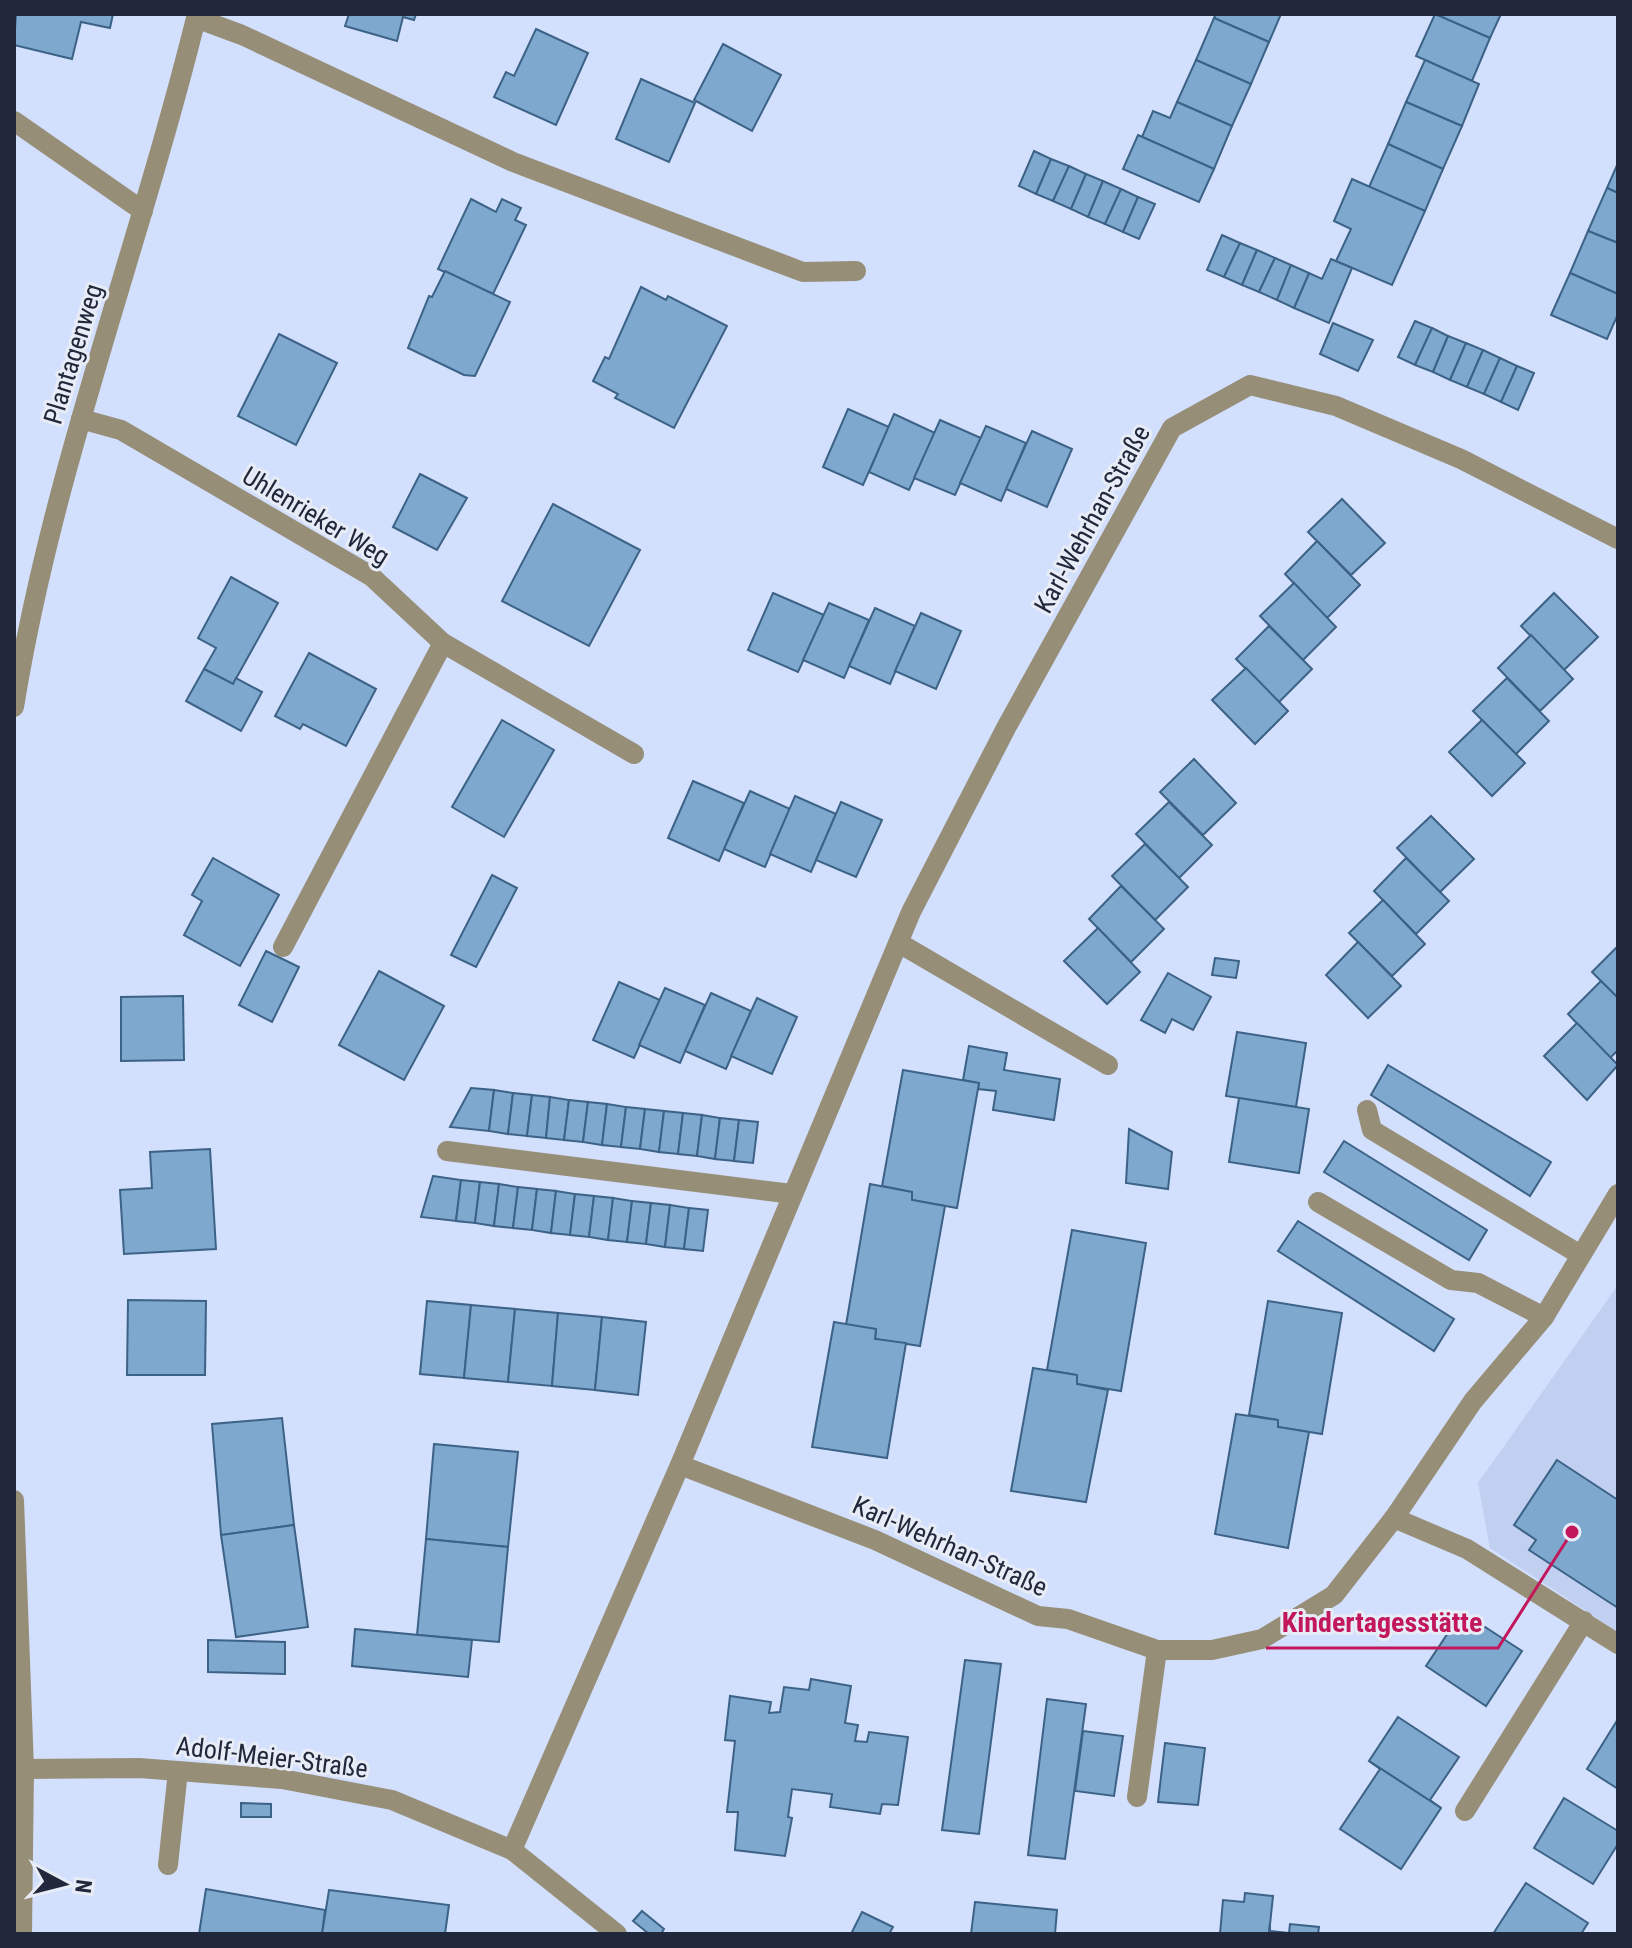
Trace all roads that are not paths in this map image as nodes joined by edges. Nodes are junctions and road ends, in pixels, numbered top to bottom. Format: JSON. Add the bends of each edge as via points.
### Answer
{"nodes":[{"id":1,"x":197,"y":16,"type":"edge"},
{"id":2,"x":14,"y":121,"type":"edge"},
{"id":3,"x":143,"y":211,"type":"junction"},
{"id":4,"x":856,"y":271,"type":"dead end"},
{"id":5,"x":81,"y":419,"type":"junction"},
{"id":6,"x":1618,"y":539,"type":"edge"},
{"id":7,"x":443,"y":643,"type":"junction"},
{"id":8,"x":14,"y":707,"type":"edge"},
{"id":9,"x":634,"y":754,"type":"dead end"},
{"id":10,"x":899,"y":943,"type":"junction"},
{"id":11,"x":283,"y":947,"type":"dead end"},
{"id":12,"x":1108,"y":1065,"type":"dead end"},
{"id":13,"x":1367,"y":1110,"type":"dead end"},
{"id":14,"x":447,"y":1151,"type":"dead end"},
{"id":15,"x":792,"y":1194,"type":"junction"},
{"id":16,"x":1618,"y":1194,"type":"edge"},
{"id":17,"x":1318,"y":1202,"type":"dead end"},
{"id":18,"x":1579,"y":1254,"type":"junction"},
{"id":19,"x":1544,"y":1317,"type":"junction"},
{"id":20,"x":680,"y":1465,"type":"junction"},
{"id":21,"x":14,"y":1500,"type":"edge"},
{"id":22,"x":14,"y":1515,"type":"edge"},
{"id":23,"x":1394,"y":1518,"type":"junction"},
{"id":24,"x":1584,"y":1621,"type":"junction"},
{"id":25,"x":1618,"y":1644,"type":"edge"},
{"id":26,"x":1157,"y":1650,"type":"junction"},
{"id":27,"x":24,"y":1769,"type":"junction"},
{"id":28,"x":178,"y":1771,"type":"junction"},
{"id":29,"x":1137,"y":1797,"type":"dead end"},
{"id":30,"x":1465,"y":1811,"type":"dead end"},
{"id":31,"x":512,"y":1850,"type":"junction"},
{"id":32,"x":168,"y":1865,"type":"dead end"},
{"id":33,"x":22,"y":1934,"type":"edge"},
{"id":34,"x":617,"y":1934,"type":"edge"}],
"edges":[{"from":1,"to":3,"type":"street","name":"Plantagenweg"},
{"from":1,"to":4,"type":"street","name":"Plantagenweg","via":[[513,162],[803,272]]},
{"from":2,"to":3,"type":"street"},
{"from":3,"to":5,"type":"street","name":"Plantagenweg"},
{"from":5,"to":7,"type":"street","name":"Uhlenrieker Weg","via":[[121,430],[371,576]]},
{"from":5,"to":8,"type":"street","name":"Plantagenweg","via":[[27,626]]},
{"from":6,"to":10,"type":"street","name":"Karl-Wehrhan-Straße","via":[[1461,459],[1336,406],[1250,385],[1172,428],[1001,737]]},
{"from":7,"to":9,"type":"street","name":"Uhlenrieker Weg"},
{"from":7,"to":11,"type":"street"},
{"from":10,"to":12,"type":"street"},
{"from":10,"to":15,"type":"street","name":"Karl-Wehrhan-Straße"},
{"from":13,"to":18,"type":"street","via":[[1372,1130]]},
{"from":14,"to":15,"type":"street"},
{"from":15,"to":20,"type":"street","name":"Karl-Wehrhan-Straße"},
{"from":16,"to":18,"type":"street","name":"Karl-Wehrhan-Straße"},
{"from":17,"to":19,"type":"street","via":[[1451,1280],[1478,1283]]},
{"from":18,"to":19,"type":"street","name":"Karl-Wehrhan-Straße"},
{"from":19,"to":23,"type":"street","name":"Karl-Wehrhan-Straße","via":[[1473,1401]]},
{"from":20,"to":26,"type":"street","name":"Karl-Wehrhan-Straße","via":[[875,1540],[1038,1616],[1068,1619]]},
{"from":20,"to":31,"type":"street","name":"Karl-Wehrhan-Straße"},
{"from":21,"to":22,"type":"street"},
{"from":22,"to":27,"type":"street"},
{"from":23,"to":24,"type":"street","via":[[1467,1549]]},
{"from":23,"to":26,"type":"street","name":"Karl-Wehrhan-Straße","via":[[1334,1595],[1262,1639],[1212,1650]]},
{"from":24,"to":25,"type":"street"},
{"from":24,"to":30,"type":"street"},
{"from":26,"to":29,"type":"street"},
{"from":27,"to":28,"type":"street","name":"Adolf-Meier-Straße"},
{"from":27,"to":33,"type":"street"},
{"from":28,"to":31,"type":"street","name":"Adolf-Meier-Straße","via":[[282,1779],[392,1800]]},
{"from":28,"to":32,"type":"street"},
{"from":31,"to":34,"type":"street","name":"Adolf-Meier-Straße"}]}
